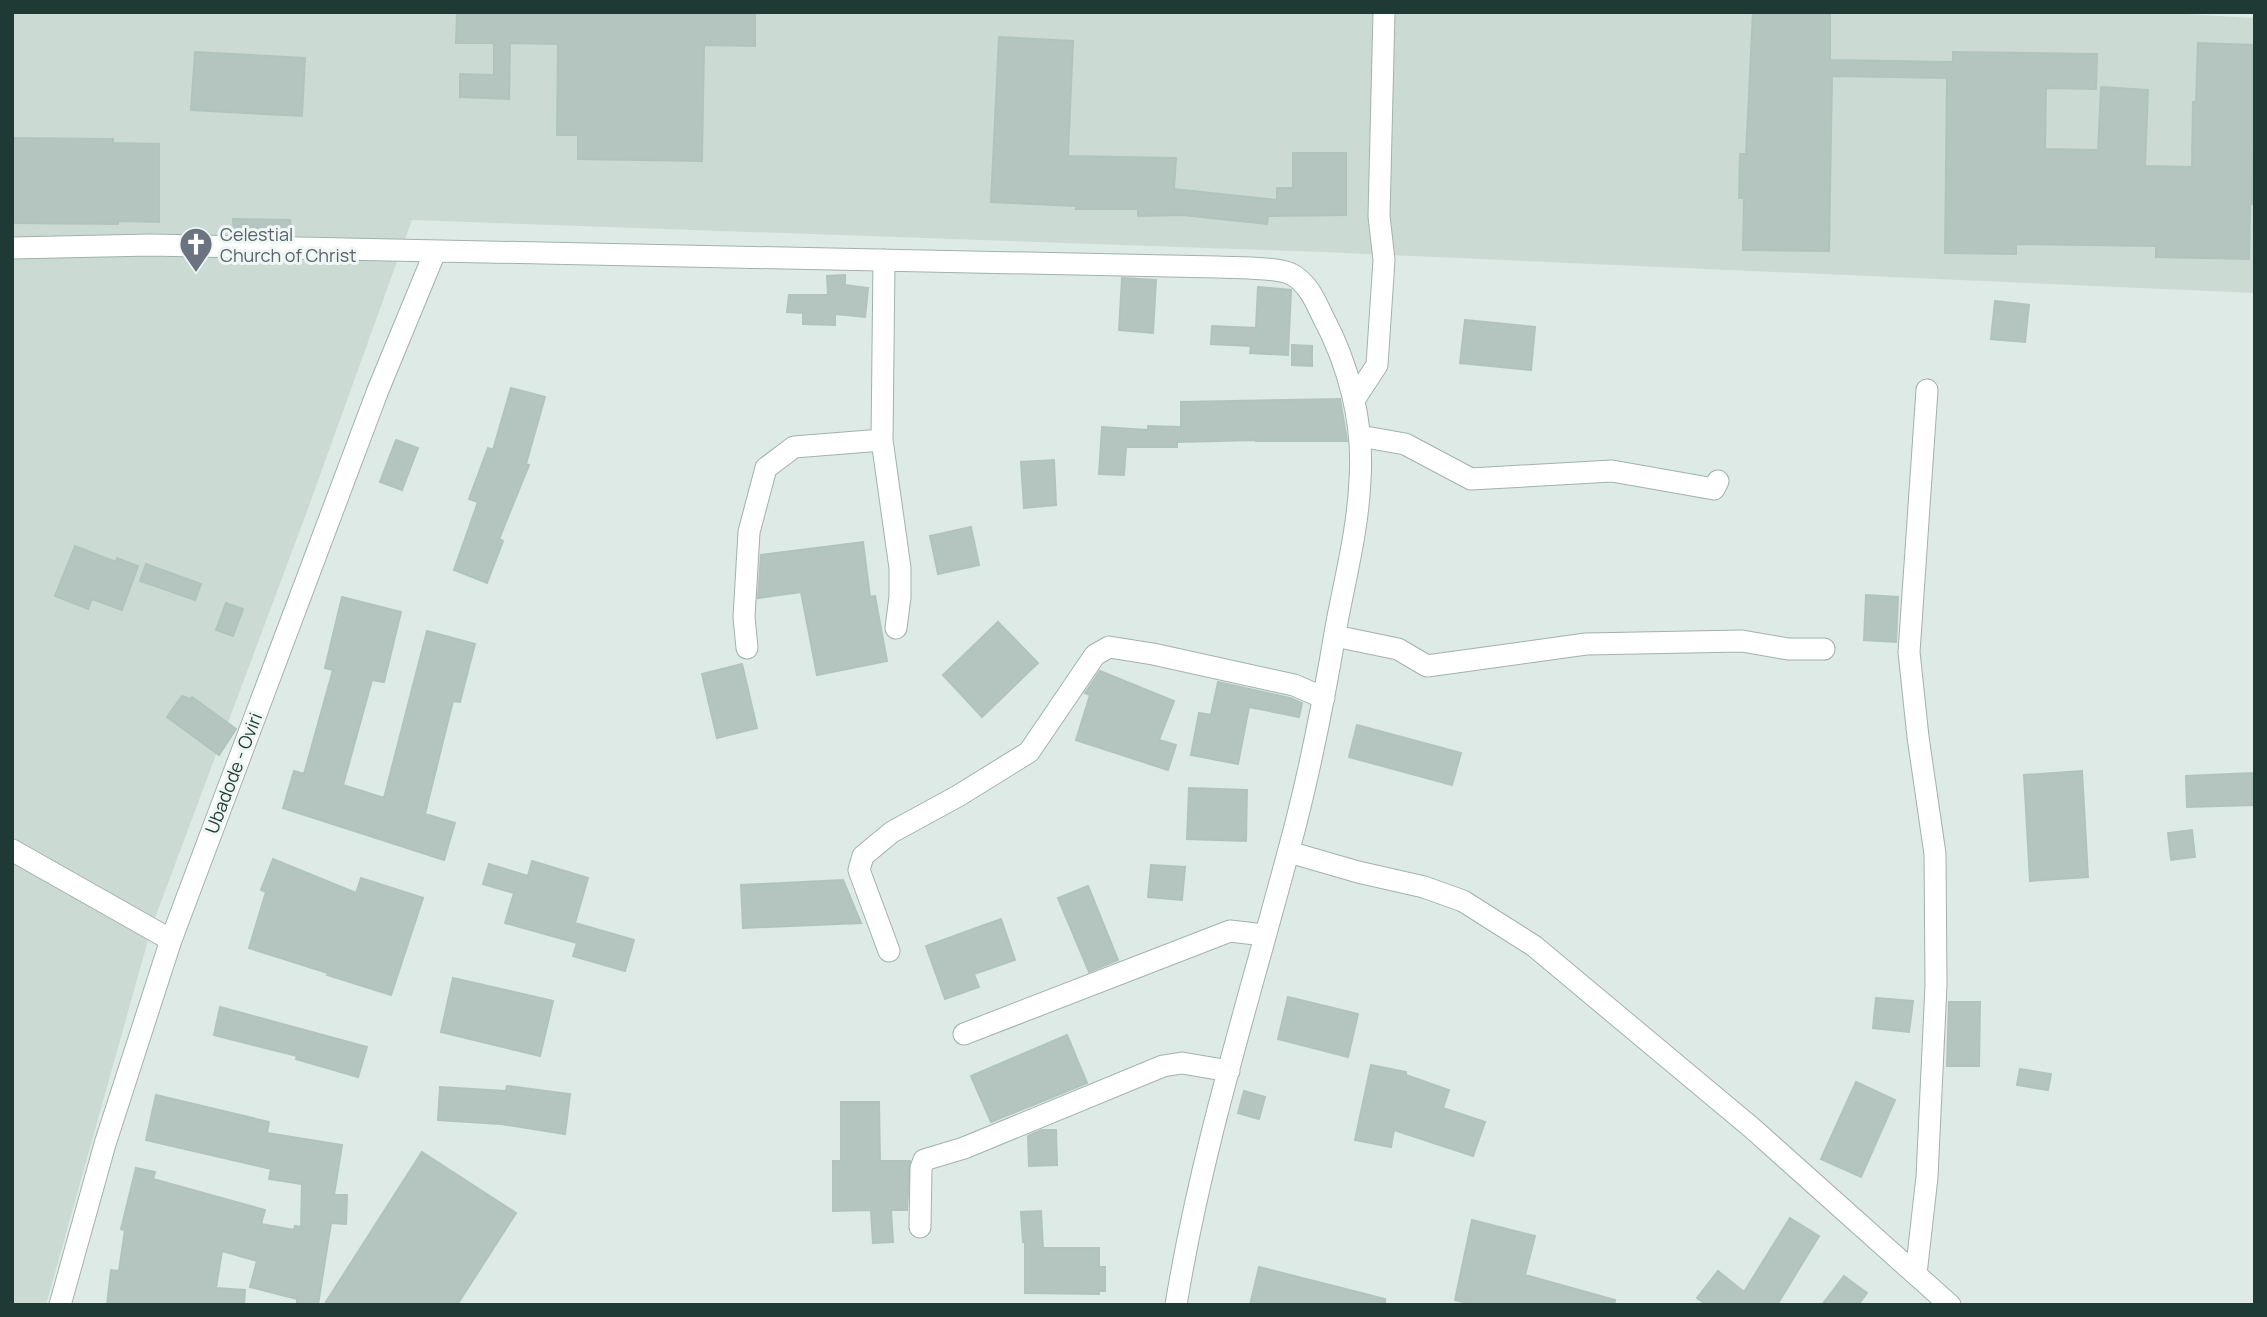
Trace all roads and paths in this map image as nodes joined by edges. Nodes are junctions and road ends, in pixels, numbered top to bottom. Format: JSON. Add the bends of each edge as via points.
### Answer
{"nodes":[{"id":1,"x":1384,"y":12,"type":"edge"},
{"id":2,"x":12,"y":248,"type":"edge"},
{"id":3,"x":435,"y":252,"type":"junction"},
{"id":4,"x":884,"y":260,"type":"junction"},
{"id":5,"x":1927,"y":390,"type":"dead end"},
{"id":6,"x":1354,"y":400,"type":"junction"},
{"id":7,"x":1360,"y":436,"type":"junction"},
{"id":8,"x":882,"y":439,"type":"junction"},
{"id":9,"x":1718,"y":481,"type":"dead end"},
{"id":10,"x":896,"y":628,"type":"dead end"},
{"id":11,"x":1335,"y":636,"type":"junction"},
{"id":12,"x":747,"y":648,"type":"dead end"},
{"id":13,"x":1824,"y":649,"type":"dead end"},
{"id":14,"x":1324,"y":698,"type":"junction"},
{"id":15,"x":12,"y":850,"type":"edge"},
{"id":16,"x":1289,"y":852,"type":"junction"},
{"id":17,"x":1264,"y":935,"type":"junction"},
{"id":18,"x":171,"y":940,"type":"junction"},
{"id":19,"x":890,"y":951,"type":"dead end"},
{"id":20,"x":964,"y":1034,"type":"dead end"},
{"id":21,"x":1229,"y":1071,"type":"junction"},
{"id":22,"x":920,"y":1227,"type":"dead end"},
{"id":23,"x":1916,"y":1274,"type":"junction"},
{"id":24,"x":60,"y":1305,"type":"edge"},
{"id":25,"x":1176,"y":1305,"type":"edge"},
{"id":26,"x":1950,"y":1305,"type":"edge"}],
"edges":[{"from":1,"to":6,"type":"street","via":[[1380,216],[1384,260],[1377,365]]},
{"from":2,"to":3,"type":"street","via":[[151,245]]},
{"from":3,"to":4,"type":"street"},
{"from":3,"to":18,"type":"street","name":"Ubadode - Oviri","via":[[378,390]]},
{"from":4,"to":6,"type":"street","via":[[1217,267],[1291,274],[1310,290],[1335,340]]},
{"from":4,"to":8,"type":"street"},
{"from":5,"to":23,"type":"street","via":[[1909,652],[1935,854],[1936,985],[1927,1177]]},
{"from":6,"to":7,"type":"street"},
{"from":7,"to":9,"type":"street","via":[[1405,444],[1471,479],[1612,471],[1714,489]]},
{"from":7,"to":11,"type":"street","via":[[1354,540]]},
{"from":8,"to":10,"type":"street","via":[[900,568]]},
{"from":8,"to":12,"type":"street","via":[[794,447],[766,468],[749,532],[744,617]]},
{"from":11,"to":13,"type":"street","via":[[1398,649],[1427,666],[1586,644],[1742,641]]},
{"from":11,"to":14,"type":"street"},
{"from":14,"to":16,"type":"street"},
{"from":14,"to":19,"type":"street","via":[[1294,685],[1153,654],[1109,647],[1095,654],[1029,752],[891,832],[863,856],[859,870]]},
{"from":15,"to":18,"type":"street"},
{"from":16,"to":17,"type":"street"},
{"from":16,"to":23,"type":"street","via":[[1424,887],[1463,901],[1500,923],[1534,946],[1752,1128]]},
{"from":17,"to":20,"type":"street","via":[[1230,932]]},
{"from":17,"to":21,"type":"street"},
{"from":18,"to":24,"type":"street","name":"Ubadode - Oviri","via":[[105,1144]]},
{"from":21,"to":22,"type":"street","via":[[1182,1063],[1163,1066],[924,1160]]},
{"from":21,"to":25,"type":"street","via":[[1188,1230]]},
{"from":23,"to":26,"type":"street"}]}
